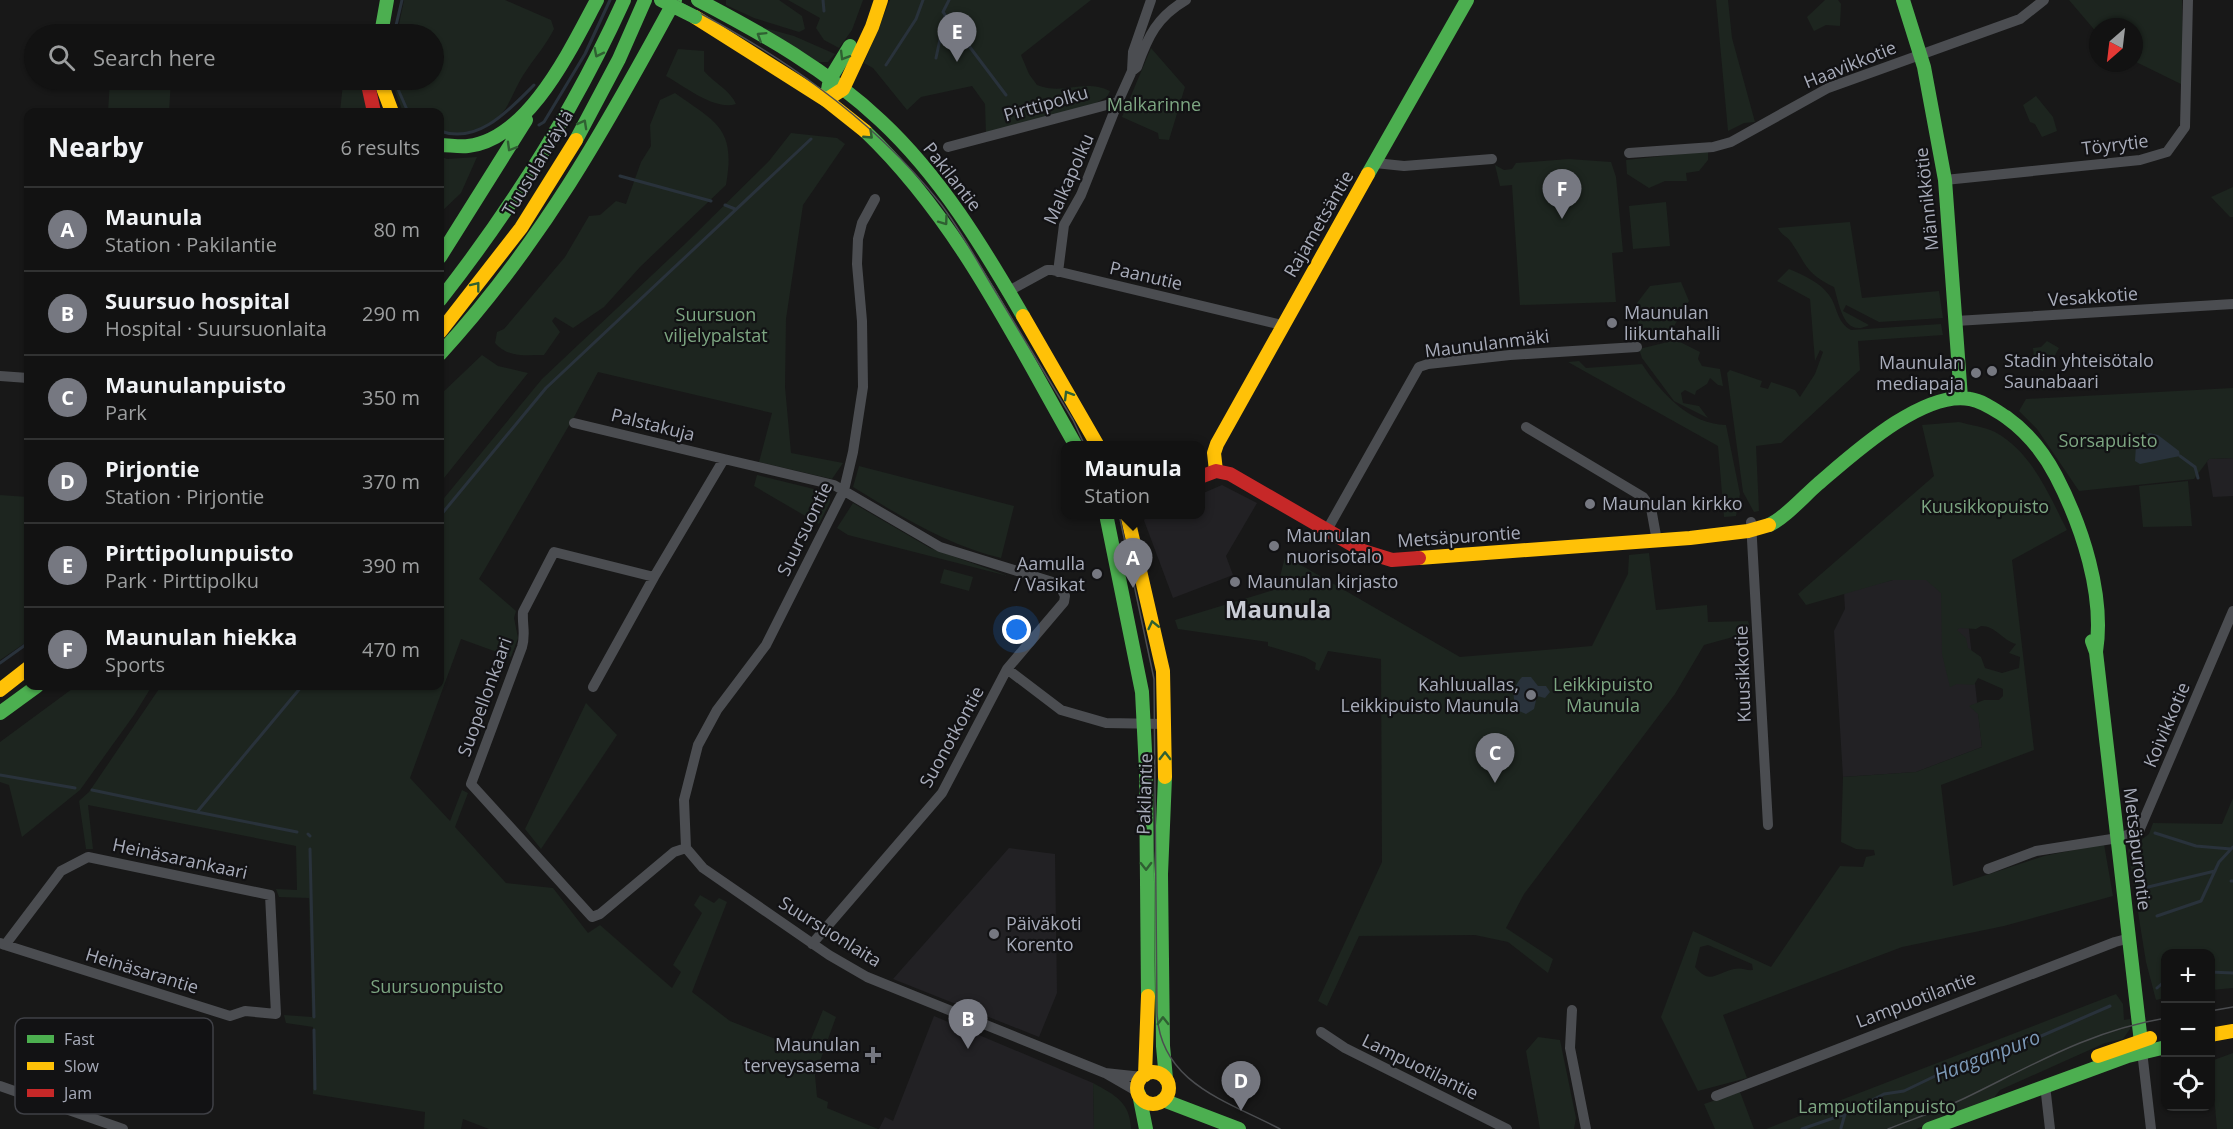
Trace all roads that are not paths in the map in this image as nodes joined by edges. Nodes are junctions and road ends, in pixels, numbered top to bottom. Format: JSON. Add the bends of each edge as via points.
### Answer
{"nodes":[{"id":1,"x":375,"y":0,"type":"edge"},
{"id":2,"x":387,"y":0,"type":"edge"},
{"id":3,"x":597,"y":0,"type":"edge"},
{"id":4,"x":624,"y":0,"type":"edge"},
{"id":5,"x":645,"y":0,"type":"edge"},
{"id":6,"x":661,"y":0,"type":"edge"},
{"id":7,"x":675,"y":0,"type":"edge"},
{"id":8,"x":869,"y":0,"type":"edge"},
{"id":9,"x":880,"y":0,"type":"edge"},
{"id":10,"x":1151,"y":0,"type":"edge"},
{"id":11,"x":1186,"y":0,"type":"edge"},
{"id":12,"x":1467,"y":0,"type":"edge"},
{"id":13,"x":1903,"y":0,"type":"edge"},
{"id":14,"x":2044,"y":0,"type":"edge"},
{"id":15,"x":2188,"y":0,"type":"edge"},
{"id":16,"x":700,"y":1,"type":"edge"},
{"id":17,"x":370,"y":24,"type":"edge"},
{"id":18,"x":383,"y":24,"type":"edge"},
{"id":19,"x":1920,"y":54,"type":"junction"},
{"id":20,"x":1132,"y":71,"type":"junction"},
{"id":21,"x":830,"y":79,"type":"junction"},
{"id":22,"x":843,"y":88,"type":"junction"},
{"id":23,"x":370,"y":90,"type":"edge"},
{"id":24,"x":384,"y":90,"type":"edge"},
{"id":25,"x":540,"y":96,"type":"junction"},
{"id":26,"x":826,"y":100,"type":"junction"},
{"id":27,"x":1118,"y":102,"type":"junction"},
{"id":28,"x":373,"y":108,"type":"edge"},
{"id":29,"x":390,"y":108,"type":"edge"},
{"id":30,"x":444,"y":145,"type":"edge"},
{"id":31,"x":948,"y":147,"type":"dead end"},
{"id":32,"x":1629,"y":153,"type":"dead end"},
{"id":33,"x":1492,"y":159,"type":"dead end"},
{"id":34,"x":1375,"y":163,"type":"junction"},
{"id":35,"x":1946,"y":180,"type":"junction"},
{"id":36,"x":875,"y":199,"type":"dead end"},
{"id":37,"x":444,"y":251,"type":"edge"},
{"id":38,"x":1058,"y":272,"type":"junction"},
{"id":39,"x":1007,"y":292,"type":"junction"},
{"id":40,"x":444,"y":295,"type":"edge"},
{"id":41,"x":2233,"y":304,"type":"edge"},
{"id":42,"x":1956,"y":321,"type":"junction"},
{"id":43,"x":1282,"y":326,"type":"junction"},
{"id":44,"x":444,"y":327,"type":"edge"},
{"id":45,"x":1637,"y":347,"type":"dead end"},
{"id":46,"x":444,"y":349,"type":"edge"},
{"id":47,"x":0,"y":376,"type":"edge"},
{"id":48,"x":24,"y":378,"type":"edge"},
{"id":49,"x":1961,"y":398,"type":"junction"},
{"id":50,"x":574,"y":423,"type":"dead end"},
{"id":51,"x":1526,"y":427,"type":"dead end"},
{"id":52,"x":1073,"y":441,"type":"edge"},
{"id":53,"x":1095,"y":441,"type":"edge"},
{"id":54,"x":724,"y":459,"type":"junction"},
{"id":55,"x":1216,"y":471,"type":"junction"},
{"id":56,"x":1205,"y":475,"type":"edge"},
{"id":57,"x":844,"y":490,"type":"junction"},
{"id":58,"x":1107,"y":519,"type":"edge"},
{"id":59,"x":1128,"y":519,"type":"edge"},
{"id":60,"x":1751,"y":525,"type":"junction"},
{"id":61,"x":1327,"y":530,"type":"junction"},
{"id":62,"x":1656,"y":537,"type":"junction"},
{"id":63,"x":654,"y":577,"type":"junction"},
{"id":64,"x":2233,"y":611,"type":"edge"},
{"id":65,"x":1007,"y":669,"type":"junction"},
{"id":66,"x":24,"y":671,"type":"edge"},
{"id":67,"x":593,"y":687,"type":"dead end"},
{"id":68,"x":0,"y":690,"type":"edge"},
{"id":69,"x":32,"y":690,"type":"edge"},
{"id":70,"x":0,"y":713,"type":"edge"},
{"id":71,"x":1144,"y":724,"type":"junction"},
{"id":72,"x":1165,"y":724,"type":"junction"},
{"id":73,"x":1768,"y":825,"type":"dead end"},
{"id":74,"x":2118,"y":838,"type":"junction"},
{"id":75,"x":686,"y":848,"type":"junction"},
{"id":76,"x":1988,"y":869,"type":"dead end"},
{"id":77,"x":2130,"y":938,"type":"junction"},
{"id":78,"x":2,"y":944,"type":"edge"},
{"id":79,"x":812,"y":944,"type":"junction"},
{"id":80,"x":1572,"y":1010,"type":"dead end"},
{"id":81,"x":276,"y":1014,"type":"joint"},
{"id":82,"x":2233,"y":1031,"type":"edge"},
{"id":83,"x":1321,"y":1032,"type":"dead end"},
{"id":84,"x":2215,"y":1034,"type":"edge"},
{"id":85,"x":2161,"y":1038,"type":"edge"},
{"id":86,"x":2142,"y":1045,"type":"junction"},
{"id":87,"x":2161,"y":1047,"type":"edge"},
{"id":88,"x":1105,"y":1073,"type":"junction"},
{"id":89,"x":1143,"y":1076,"type":"junction"},
{"id":90,"x":1168,"y":1083,"type":"junction"},
{"id":91,"x":2047,"y":1084,"type":"junction"},
{"id":92,"x":0,"y":1086,"type":"edge"},
{"id":93,"x":15,"y":1091,"type":"edge"},
{"id":94,"x":1138,"y":1093,"type":"junction"},
{"id":95,"x":1716,"y":1096,"type":"dead end"},
{"id":96,"x":1161,"y":1101,"type":"junction"},
{"id":97,"x":80,"y":1114,"type":"edge"},
{"id":98,"x":1217,"y":1119,"type":"junction"},
{"id":99,"x":1932,"y":1128,"type":"edge"},
{"id":100,"x":123,"y":1129,"type":"edge"},
{"id":101,"x":1146,"y":1129,"type":"edge"},
{"id":102,"x":1154,"y":1129,"type":"edge"},
{"id":103,"x":1239,"y":1129,"type":"edge"},
{"id":104,"x":1507,"y":1129,"type":"edge"},
{"id":105,"x":1586,"y":1129,"type":"edge"},
{"id":106,"x":2050,"y":1129,"type":"edge"},
{"id":107,"x":2151,"y":1129,"type":"edge"}],
"edges":[{"from":1,"to":17,"type":"main road"},
{"from":2,"to":18,"type":"main road"},
{"from":3,"to":25,"type":"main road"},
{"from":4,"to":40,"type":"main road","name":"Tuusulanväylä","one_way":true,"via":[[545,149]]},
{"from":44,"to":5,"type":"main road","name":"Tuusulanväylä","one_way":true,"via":[[522,227],[602,91]]},
{"from":6,"to":26,"type":"main road","name":"Pakilantie","bridge":true,"via":[[695,17]]},
{"from":7,"to":46,"type":"main road","via":[[593,152],[555,212],[505,280]]},
{"from":8,"to":21,"type":"main road","one_way":true,"via":[[858,32]]},
{"from":9,"to":22,"type":"main road","via":[[872,27]]},
{"from":10,"to":20,"type":"street","via":[[1133,52]]},
{"from":11,"to":20,"type":"street","via":[[1158,21]]},
{"from":12,"to":34,"type":"main road","name":"Rajametsäntie"},
{"from":13,"to":19,"type":"main road","name":"Männikkötie"},
{"from":14,"to":19,"type":"street","name":"Haavikkotie","via":[[2020,19]]},
{"from":15,"to":35,"type":"street","name":"Töyrytie","via":[[2185,128],[2167,152],[2140,160]]},
{"from":21,"to":16,"type":"main road","name":"Pakilantie","one_way":true},
{"from":19,"to":32,"type":"street","name":"Haavikkotie","via":[[1828,88],[1731,142],[1713,147]]},
{"from":19,"to":35,"type":"main road","name":"Männikkötie"},
{"from":20,"to":27,"type":"street"},
{"from":21,"to":22,"type":"main road","name":"Pakilantie"},
{"from":21,"to":26,"type":"main road"},
{"from":22,"to":26,"type":"main road"},
{"from":22,"to":39,"type":"main road","name":"Pakilantie","via":[[901,142],[936,182],[963,218]]},
{"from":23,"to":28,"type":"main road"},
{"from":24,"to":29,"type":"main road"},
{"from":25,"to":30,"type":"main road","via":[[507,129],[487,141]]},
{"from":25,"to":37,"type":"main road","one_way":true},
{"from":26,"to":52,"type":"main road","name":"Pakilantie","one_way":true,"via":[[888,154],[949,226]]},
{"from":27,"to":31,"type":"street","name":"Pirttipolku"},
{"from":27,"to":38,"type":"street","name":"Malkapolku","via":[[1081,195],[1064,225]]},
{"from":33,"to":34,"type":"street","via":[[1404,166]]},
{"from":34,"to":43,"type":"main road","name":"Rajametsäntie"},
{"from":35,"to":42,"type":"main road","name":"Männikkötie"},
{"from":36,"to":57,"type":"street","name":"Suursuontie","via":[[858,240],[863,387]]},
{"from":38,"to":39,"type":"street","name":"Paanutie","via":[[1047,270]]},
{"from":38,"to":43,"type":"street","name":"Paanutie"},
{"from":53,"to":39,"type":"main road","name":"Pakilantie","one_way":true},
{"from":41,"to":42,"type":"street","name":"Vesakkotie"},
{"from":42,"to":49,"type":"main road","name":"Männikkötie"},
{"from":43,"to":55,"type":"main road","name":"Rajametsäntie","via":[[1215,448]]},
{"from":45,"to":61,"type":"street","name":"Maunulanmäki","via":[[1510,354],[1419,367]]},
{"from":47,"to":48,"type":"street"},
{"from":49,"to":60,"type":"main road","name":"Metsäpurontie","via":[[1932,404],[1886,430],[1782,515]]},
{"from":49,"to":74,"type":"main road","name":"Metsäpurontie","via":[[1976,401],[2009,419],[2038,448],[2061,484],[2078,528],[2089,576],[2086,585],[2092,643]]},
{"from":50,"to":54,"type":"street","name":"Palstakuja"},
{"from":51,"to":62,"type":"street","via":[[1643,496],[1650,508]]},
{"from":54,"to":57,"type":"street"},
{"from":54,"to":63,"type":"street"},
{"from":55,"to":56,"type":"main road"},
{"from":55,"to":61,"type":"main road","name":"Metsäpurontie","via":[[1230,474]]},
{"from":57,"to":65,"type":"street","name":"Suonotkontie","via":[[928,541],[967,557],[1059,584],[1064,602]]},
{"from":57,"to":75,"type":"street","name":"Suursuontie","via":[[766,645],[717,710],[698,746],[684,800]]},
{"from":58,"to":71,"type":"main road","name":"Pakilantie","via":[[1140,674]]},
{"from":72,"to":59,"type":"main road","name":"Pakilantie","one_way":true,"via":[[1161,659]]},
{"from":60,"to":62,"type":"main road","name":"Metsäpurontie"},
{"from":60,"to":73,"type":"street","name":"Kuusikkotie"},
{"from":61,"to":62,"type":"main road","name":"Metsäpurontie","via":[[1363,551],[1392,560]]},
{"from":63,"to":67,"type":"street"},
{"from":63,"to":75,"type":"street","name":"Suopellonkaari","via":[[554,552],[550,556],[523,612],[526,635],[471,784],[592,917],[600,915],[674,852]]},
{"from":64,"to":74,"type":"street","name":"Koivikkotie","via":[[2144,824],[2132,835]]},
{"from":65,"to":71,"type":"street","via":[[1061,710],[1106,723]]},
{"from":65,"to":79,"type":"street","name":"Suonotkontie","via":[[947,786]]},
{"from":66,"to":68,"type":"main road"},
{"from":69,"to":70,"type":"main road"},
{"from":71,"to":72,"type":"street"},
{"from":71,"to":89,"type":"main road","name":"Pakilantie","one_way":true,"via":[[1148,1016]]},
{"from":90,"to":72,"type":"main road","name":"Pakilantie","one_way":true,"via":[[1163,1047],[1161,874]]},
{"from":74,"to":76,"type":"street","name":"Koivikkotie","via":[[2036,851]]},
{"from":74,"to":77,"type":"main road","name":"Metsäpurontie"},
{"from":75,"to":79,"type":"street","name":"Suursuonlaita","via":[[704,868]]},
{"from":77,"to":86,"type":"main road","name":"Metsäpurontie"},
{"from":77,"to":95,"type":"street","name":"Lampuotilantie"},
{"from":78,"to":81,"type":"street","name":"Heinäsarantie","via":[[230,1016],[245,1011]]},
{"from":78,"to":81,"type":"street","name":"Heinäsarankaari","via":[[61,871],[88,857],[270,895]]},
{"from":79,"to":88,"type":"street","name":"Suursuonlaita","via":[[890,988]]},
{"from":80,"to":105,"type":"street","via":[[1570,1048]]},
{"from":82,"to":84,"type":"main road"},
{"from":83,"to":104,"type":"street","name":"Lampuotilantie","via":[[1345,1048]]},
{"from":85,"to":86,"type":"main road"},
{"from":86,"to":87,"type":"main road"},
{"from":86,"to":91,"type":"main road"},
{"from":86,"to":107,"type":"street"},
{"from":88,"to":89,"type":"street","name":"Suursuonlaita"},
{"from":88,"to":94,"type":"street","name":"Suursuonlaita"},
{"from":89,"to":90,"type":"main road","via":[[1156,1072]]},
{"from":89,"to":94,"type":"main road"},
{"from":90,"to":96,"type":"main road"},
{"from":90,"to":98,"type":"main road"},
{"from":91,"to":99,"type":"main road"},
{"from":91,"to":106,"type":"street"},
{"from":92,"to":93,"type":"street"},
{"from":94,"to":96,"type":"main road","via":[[1146,1102]]},
{"from":94,"to":101,"type":"main road"},
{"from":96,"to":98,"type":"main road"},
{"from":96,"to":102,"type":"main road"},
{"from":97,"to":100,"type":"street"},
{"from":98,"to":103,"type":"main road"}]}
